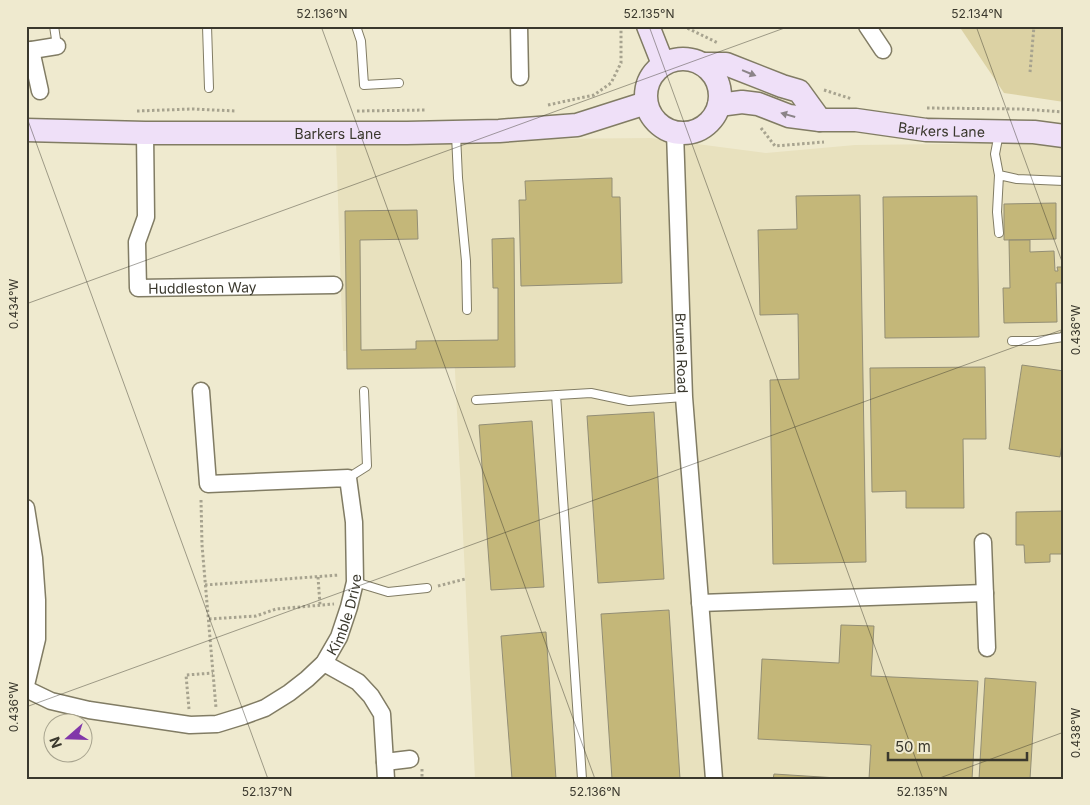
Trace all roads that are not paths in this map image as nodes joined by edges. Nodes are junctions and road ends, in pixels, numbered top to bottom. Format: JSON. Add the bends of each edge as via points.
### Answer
{"nodes":[{"id":1,"x":54,"y":26,"type":"edge"},
{"id":2,"x":207,"y":26,"type":"edge"},
{"id":3,"x":356,"y":26,"type":"edge"},
{"id":4,"x":519,"y":26,"type":"edge"},
{"id":5,"x":648,"y":26,"type":"edge"},
{"id":6,"x":867,"y":26,"type":"edge"},
{"id":7,"x":57,"y":46,"type":"joint"},
{"id":8,"x":29,"y":50,"type":"edge"},
{"id":9,"x":883,"y":50,"type":"dead end"},
{"id":10,"x":663,"y":64,"type":"junction"},
{"id":11,"x":702,"y":64,"type":"junction"},
{"id":12,"x":520,"y":77,"type":"dead end"},
{"id":13,"x":399,"y":83,"type":"dead end"},
{"id":14,"x":209,"y":88,"type":"dead end"},
{"id":15,"x":40,"y":91,"type":"dead end"},
{"id":16,"x":646,"y":103,"type":"junction"},
{"id":17,"x":719,"y":105,"type":"junction"},
{"id":18,"x":820,"y":120,"type":"junction"},
{"id":19,"x":26,"y":130,"type":"edge"},
{"id":20,"x":456,"y":132,"type":"junction"},
{"id":21,"x":675,"y":132,"type":"junction"},
{"id":22,"x":999,"y":132,"type":"junction"},
{"id":23,"x":145,"y":133,"type":"junction"},
{"id":24,"x":1064,"y":136,"type":"edge"},
{"id":25,"x":999,"y":175,"type":"junction"},
{"id":26,"x":1064,"y":181,"type":"edge"},
{"id":27,"x":999,"y":233,"type":"dead end"},
{"id":28,"x":334,"y":285,"type":"dead end"},
{"id":29,"x":467,"y":310,"type":"dead end"},
{"id":30,"x":1064,"y":336,"type":"edge"},
{"id":31,"x":1012,"y":341,"type":"dead end"},
{"id":32,"x":200,"y":391,"type":"dead end"},
{"id":33,"x":364,"y":391,"type":"dead end"},
{"id":34,"x":556,"y":395,"type":"junction"},
{"id":35,"x":684,"y":397,"type":"junction"},
{"id":36,"x":476,"y":400,"type":"dead end"},
{"id":37,"x":348,"y":478,"type":"junction"},
{"id":38,"x":26,"y":508,"type":"edge"},
{"id":39,"x":984,"y":542,"type":"dead end"},
{"id":40,"x":355,"y":578,"type":"junction"},
{"id":41,"x":427,"y":588,"type":"dead end"},
{"id":42,"x":985,"y":593,"type":"junction"},
{"id":43,"x":700,"y":603,"type":"junction"},
{"id":44,"x":987,"y":648,"type":"dead end"},
{"id":45,"x":324,"y":663,"type":"junction"},
{"id":46,"x":26,"y":685,"type":"edge"},
{"id":47,"x":26,"y":689,"type":"edge"},
{"id":48,"x":410,"y":759,"type":"dead end"},
{"id":49,"x":385,"y":762,"type":"junction"},
{"id":50,"x":386,"y":779,"type":"edge"},
{"id":51,"x":582,"y":779,"type":"edge"},
{"id":52,"x":714,"y":779,"type":"edge"}],
"edges":[{"from":1,"to":7,"type":"lane"},
{"from":2,"to":14,"type":"lane"},
{"from":3,"to":13,"type":"lane","via":[[361,41],[364,85]]},
{"from":4,"to":12,"type":"street"},
{"from":5,"to":10,"type":"street"},
{"from":6,"to":9,"type":"street"},
{"from":7,"to":8,"type":"street"},
{"from":8,"to":15,"type":"street"},
{"from":10,"to":11,"type":"street","via":[[677,59]]},
{"from":10,"to":16,"type":"street","via":[[648,84]]},
{"from":11,"to":17,"type":"street","via":[[718,83]]},
{"from":11,"to":18,"type":"street","one_way":true,"via":[[726,64],[799,91]]},
{"from":16,"to":20,"type":"street","name":"Barkers Lane","via":[[577,125]]},
{"from":16,"to":21,"type":"street","via":[[648,112],[660,125]]},
{"from":18,"to":17,"type":"street","name":"Barkers Lane","one_way":true,"via":[[790,116],[758,104]]},
{"from":17,"to":21,"type":"street","via":[[712,119],[699,129]]},
{"from":18,"to":22,"type":"street","name":"Barkers Lane","via":[[856,120],[926,130]]},
{"from":19,"to":23,"type":"street","name":"Barkers Lane"},
{"from":20,"to":23,"type":"street","name":"Barkers Lane"},
{"from":20,"to":29,"type":"lane"},
{"from":21,"to":35,"type":"street","name":"Brunel Road"},
{"from":22,"to":24,"type":"street","name":"Barkers Lane"},
{"from":22,"to":25,"type":"lane","via":[[995,154]]},
{"from":23,"to":28,"type":"street","name":"Huddleston Way","via":[[146,217],[137,242],[138,288]]},
{"from":25,"to":26,"type":"lane"},
{"from":25,"to":27,"type":"lane"},
{"from":30,"to":31,"type":"lane"},
{"from":32,"to":37,"type":"street","via":[[208,484]]},
{"from":33,"to":37,"type":"lane","via":[[367,466]]},
{"from":34,"to":35,"type":"lane","via":[[591,393],[629,400]]},
{"from":34,"to":36,"type":"lane"},
{"from":34,"to":51,"type":"lane"},
{"from":35,"to":43,"type":"street","name":"Brunel Road"},
{"from":37,"to":40,"type":"street","name":"Kimble Drive","via":[[354,522]]},
{"from":38,"to":46,"type":"street","via":[[37,600],[37,639]]},
{"from":39,"to":42,"type":"street"},
{"from":40,"to":41,"type":"lane","via":[[388,592]]},
{"from":40,"to":45,"type":"street","name":"Kimble Drive","via":[[339,637]]},
{"from":42,"to":43,"type":"street"},
{"from":42,"to":44,"type":"street"},
{"from":43,"to":52,"type":"street","name":"Brunel Road"},
{"from":45,"to":47,"type":"street","name":"Kimble Drive","via":[[266,708],[217,724],[190,725],[89,710],[51,701]]},
{"from":45,"to":49,"type":"street","via":[[358,682],[371,696],[382,714]]},
{"from":48,"to":49,"type":"street"},
{"from":49,"to":50,"type":"street"}]}
